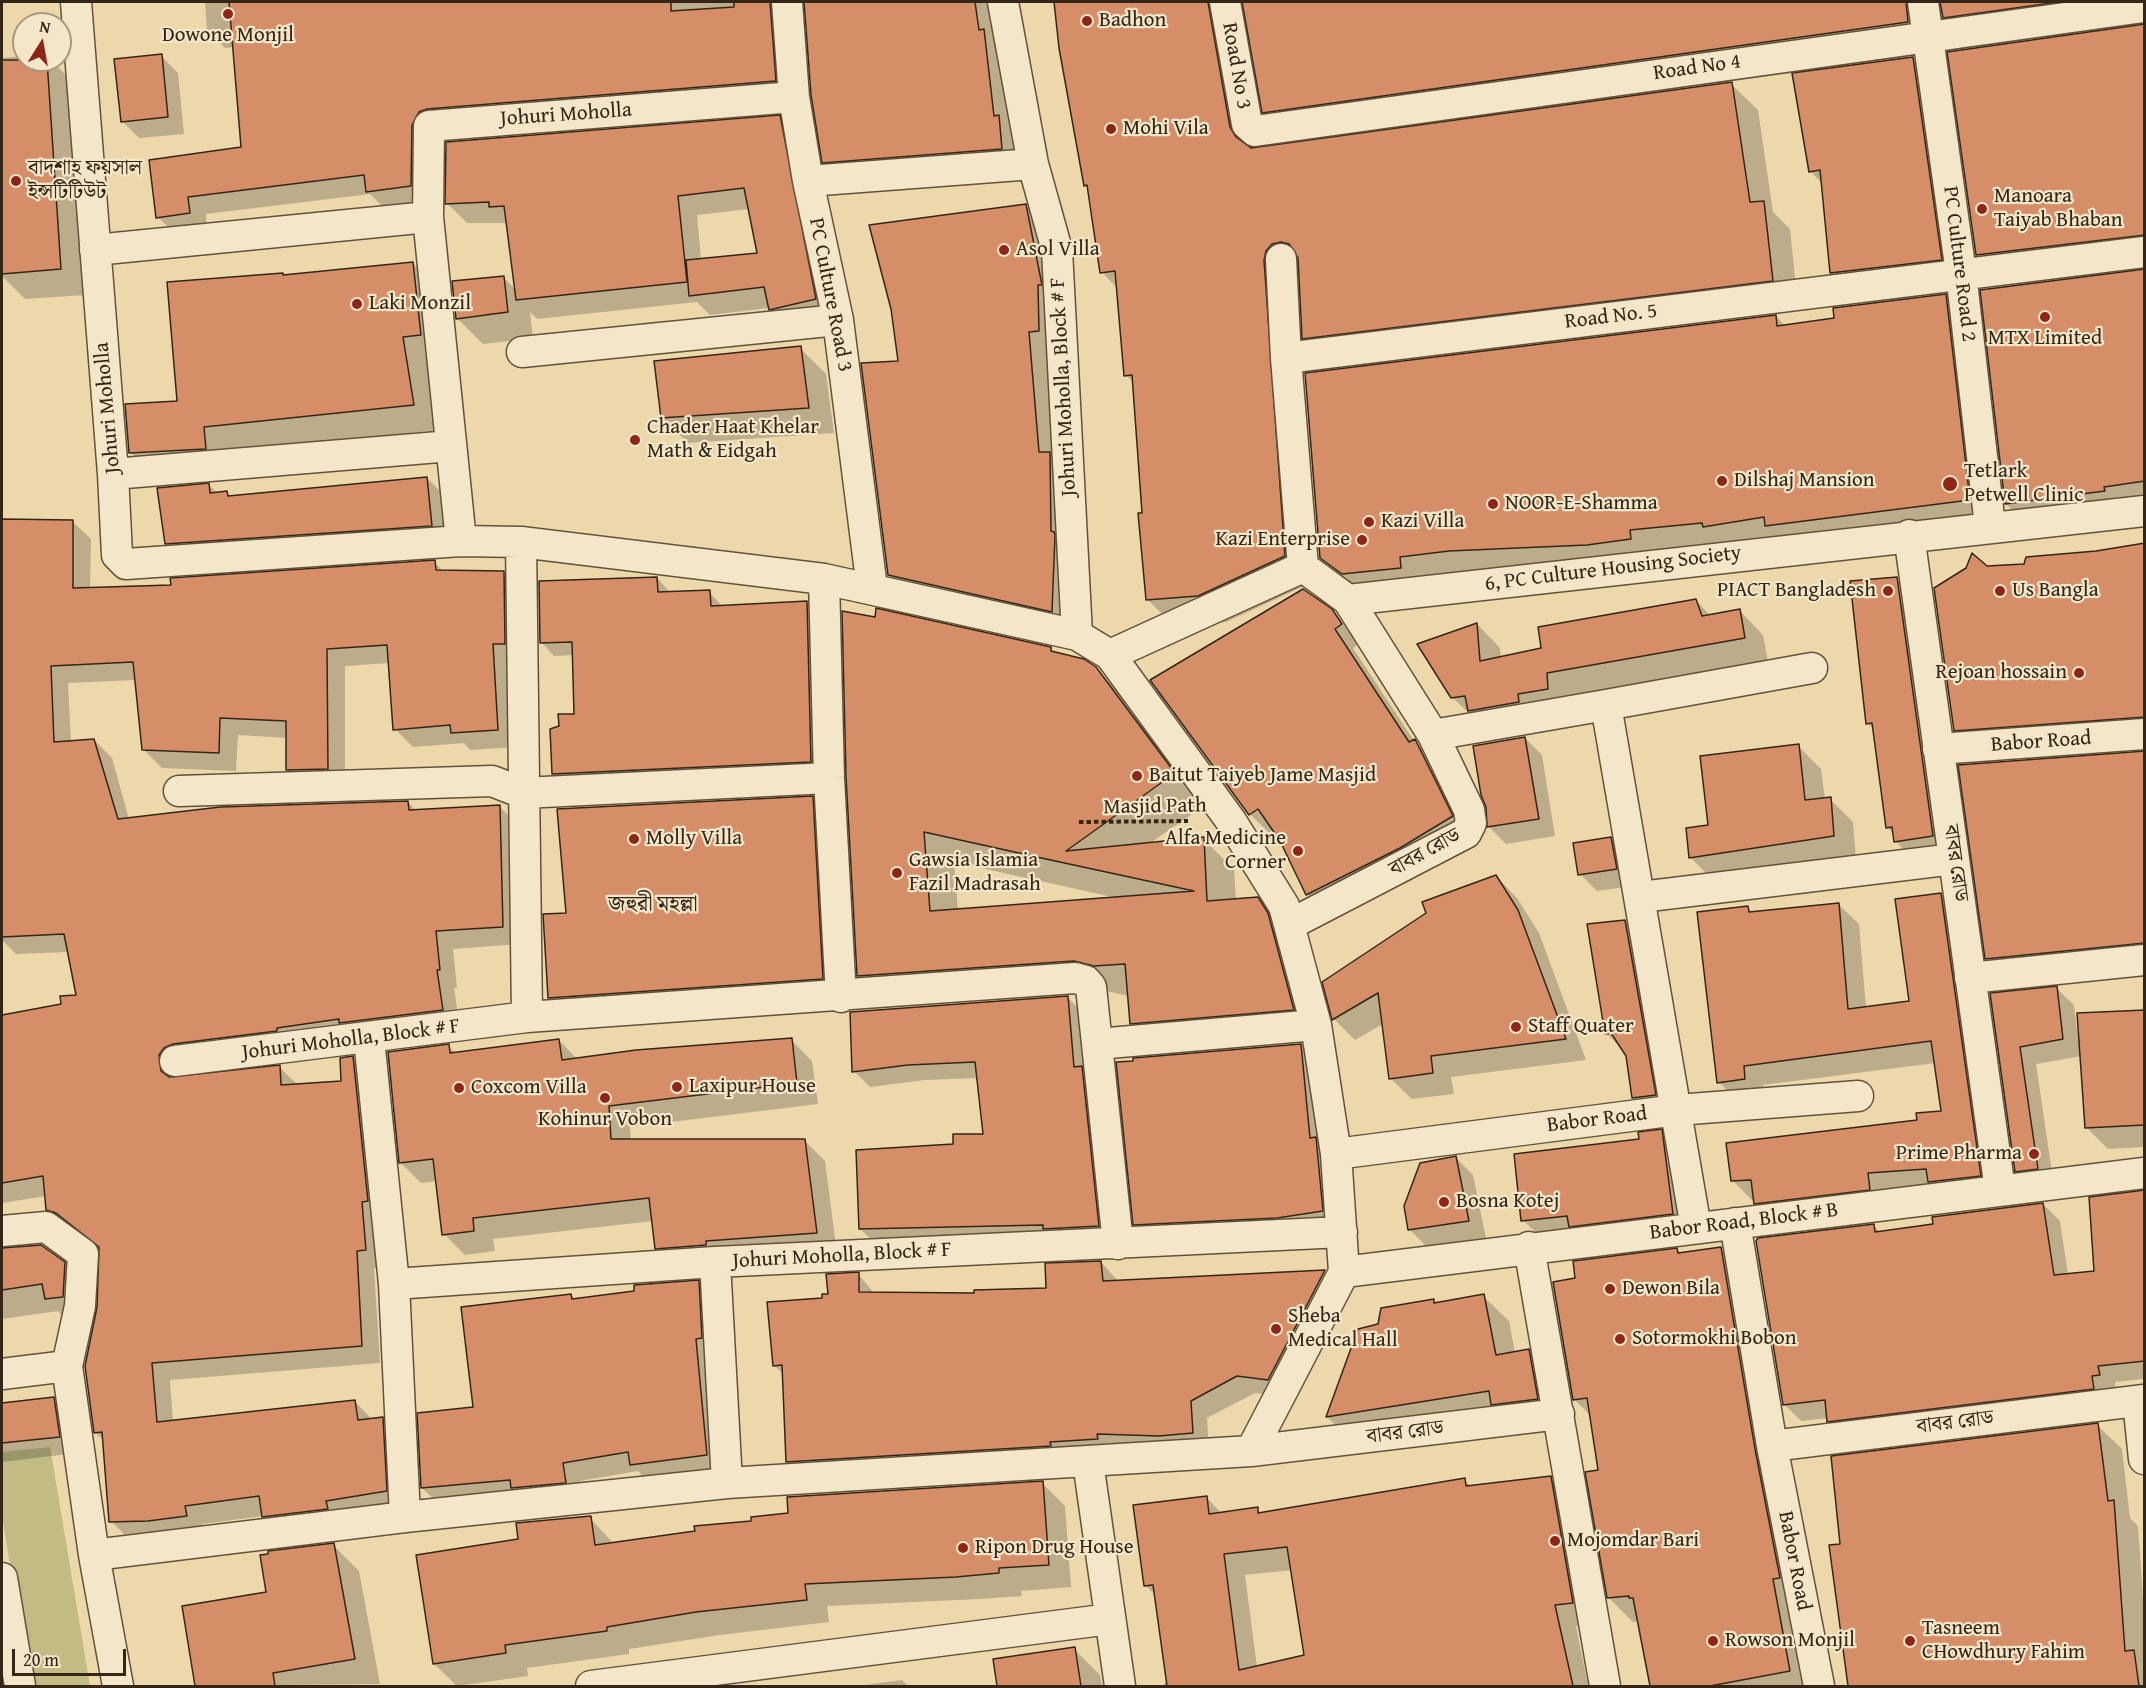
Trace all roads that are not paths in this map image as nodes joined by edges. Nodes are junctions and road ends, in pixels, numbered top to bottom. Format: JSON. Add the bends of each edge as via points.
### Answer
{"nodes":[{"id":1,"x":76,"y":2,"type":"edge"},
{"id":2,"x":787,"y":2,"type":"edge"},
{"id":3,"x":1003,"y":2,"type":"edge"},
{"id":4,"x":1225,"y":2,"type":"edge"},
{"id":5,"x":1923,"y":2,"type":"edge"},
{"id":6,"x":2145,"y":7,"type":"edge"},
{"id":7,"x":1927,"y":36,"type":"junction"},
{"id":8,"x":794,"y":98,"type":"junction"},
{"id":9,"x":1250,"y":129,"type":"joint"},
{"id":10,"x":1033,"y":164,"type":"junction"},
{"id":11,"x":808,"y":181,"type":"junction"},
{"id":12,"x":428,"y":217,"type":"junction"},
{"id":13,"x":94,"y":250,"type":"junction"},
{"id":14,"x":2145,"y":252,"type":"edge"},
{"id":15,"x":1281,"y":259,"type":"dead end"},
{"id":16,"x":1961,"y":273,"type":"junction"},
{"id":17,"x":838,"y":320,"type":"junction"},
{"id":18,"x":522,"y":352,"type":"dead end"},
{"id":19,"x":1286,"y":358,"type":"junction"},
{"id":20,"x":452,"y":446,"type":"junction"},
{"id":21,"x":113,"y":474,"type":"junction"},
{"id":22,"x":2145,"y":511,"type":"edge"},
{"id":23,"x":1990,"y":526,"type":"junction"},
{"id":24,"x":1909,"y":535,"type":"junction"},
{"id":25,"x":461,"y":541,"type":"junction"},
{"id":26,"x":521,"y":542,"type":"junction"},
{"id":27,"x":1303,"y":567,"type":"junction"},
{"id":28,"x":824,"y":579,"type":"junction"},
{"id":29,"x":872,"y":588,"type":"junction"},
{"id":30,"x":1348,"y":600,"type":"junction"},
{"id":31,"x":1077,"y":634,"type":"junction"},
{"id":32,"x":1110,"y":655,"type":"junction"},
{"id":33,"x":1812,"y":669,"type":"dead end"},
{"id":34,"x":1606,"y":705,"type":"junction"},
{"id":35,"x":2145,"y":734,"type":"edge"},
{"id":36,"x":1433,"y":735,"type":"junction"},
{"id":37,"x":1938,"y":749,"type":"junction"},
{"id":38,"x":829,"y":778,"type":"junction"},
{"id":39,"x":179,"y":790,"type":"dead end"},
{"id":40,"x":523,"y":793,"type":"junction"},
{"id":41,"x":1954,"y":859,"type":"junction"},
{"id":42,"x":1641,"y":897,"type":"junction"},
{"id":43,"x":1289,"y":925,"type":"junction"},
{"id":44,"x":2145,"y":960,"type":"edge"},
{"id":45,"x":1970,"y":978,"type":"junction"},
{"id":46,"x":842,"y":997,"type":"junction"},
{"id":47,"x":527,"y":1017,"type":"junction"},
{"id":48,"x":1316,"y":1025,"type":"junction"},
{"id":49,"x":369,"y":1039,"type":"junction"},
{"id":50,"x":1097,"y":1044,"type":"junction"},
{"id":51,"x":175,"y":1060,"type":"dead end"},
{"id":52,"x":1858,"y":1096,"type":"dead end"},
{"id":53,"x":1677,"y":1110,"type":"junction"},
{"id":54,"x":1336,"y":1154,"type":"junction"},
{"id":55,"x":2145,"y":1173,"type":"edge"},
{"id":56,"x":2000,"y":1190,"type":"junction"},
{"id":57,"x":1735,"y":1223,"type":"junction"},
{"id":58,"x":1696,"y":1228,"type":"junction"},
{"id":59,"x":2,"y":1231,"type":"edge"},
{"id":60,"x":1342,"y":1232,"type":"junction"},
{"id":61,"x":1118,"y":1244,"type":"junction"},
{"id":62,"x":1529,"y":1247,"type":"junction"},
{"id":63,"x":714,"y":1262,"type":"junction"},
{"id":64,"x":1344,"y":1272,"type":"junction"},
{"id":65,"x":394,"y":1284,"type":"junction"},
{"id":66,"x":67,"y":1366,"type":"junction"},
{"id":67,"x":2,"y":1374,"type":"edge"},
{"id":68,"x":2141,"y":1400,"type":"edge"},
{"id":69,"x":1559,"y":1414,"type":"junction"},
{"id":70,"x":1772,"y":1446,"type":"junction"},
{"id":71,"x":1251,"y":1451,"type":"junction"},
{"id":72,"x":2145,"y":1459,"type":"edge"},
{"id":73,"x":1088,"y":1462,"type":"junction"},
{"id":74,"x":727,"y":1483,"type":"junction"},
{"id":75,"x":405,"y":1517,"type":"junction"},
{"id":76,"x":94,"y":1555,"type":"junction"},
{"id":77,"x":2,"y":1578,"type":"edge"},
{"id":78,"x":1110,"y":1619,"type":"junction"},
{"id":79,"x":725,"y":1678,"type":"edge"},
{"id":80,"x":20,"y":1686,"type":"edge"},
{"id":81,"x":118,"y":1686,"type":"edge"},
{"id":82,"x":591,"y":1686,"type":"edge"},
{"id":83,"x":1120,"y":1686,"type":"edge"},
{"id":84,"x":1605,"y":1686,"type":"edge"},
{"id":85,"x":1818,"y":1686,"type":"edge"}],
"edges":[{"from":1,"to":13,"type":"street","name":"Johuri Moholla"},
{"from":2,"to":8,"type":"street","name":"PC Culture Road 3"},
{"from":3,"to":10,"type":"street","name":"Johuri Moholla, Block # F"},
{"from":4,"to":9,"type":"street","name":"Road No 3"},
{"from":5,"to":7,"type":"street","name":"PC Culture Road 2"},
{"from":6,"to":7,"type":"street","name":"Road No 4"},
{"from":7,"to":9,"type":"street","name":"Road No 4"},
{"from":7,"to":16,"type":"street","name":"PC Culture Road 2"},
{"from":8,"to":11,"type":"street","name":"PC Culture Road 3"},
{"from":8,"to":12,"type":"street","name":"Johuri Moholla","via":[[429,126]]},
{"from":10,"to":11,"type":"street"},
{"from":10,"to":31,"type":"street","name":"Johuri Moholla, Block # F","via":[[1056,250]]},
{"from":11,"to":17,"type":"street","name":"PC Culture Road 3"},
{"from":12,"to":13,"type":"street"},
{"from":12,"to":20,"type":"street","name":"Johuri Moholla"},
{"from":13,"to":21,"type":"street","name":"Johuri Moholla"},
{"from":14,"to":16,"type":"street","name":"Road No. 5"},
{"from":15,"to":19,"type":"street"},
{"from":16,"to":19,"type":"street","name":"Road No. 5"},
{"from":16,"to":23,"type":"street","name":"PC Culture Road 2"},
{"from":17,"to":18,"type":"street"},
{"from":17,"to":29,"type":"street","name":"PC Culture Road 3"},
{"from":19,"to":27,"type":"street"},
{"from":20,"to":21,"type":"street"},
{"from":20,"to":25,"type":"street","name":"Johuri Moholla"},
{"from":21,"to":25,"type":"street","name":"Johuri Moholla","via":[[117,555],[126,564]]},
{"from":22,"to":23,"type":"street","name":"6, PC Culture Housing Society"},
{"from":23,"to":24,"type":"street","name":"6, PC Culture Housing Society"},
{"from":24,"to":30,"type":"street","name":"6, PC Culture Housing Society"},
{"from":24,"to":37,"type":"street","name":"বাবর রোড"},
{"from":25,"to":26,"type":"street"},
{"from":26,"to":28,"type":"street"},
{"from":26,"to":40,"type":"street"},
{"from":27,"to":30,"type":"street"},
{"from":27,"to":32,"type":"street"},
{"from":28,"to":29,"type":"street"},
{"from":28,"to":38,"type":"street"},
{"from":29,"to":31,"type":"street"},
{"from":30,"to":36,"type":"street","name":"বাবর রোড"},
{"from":31,"to":32,"type":"street"},
{"from":32,"to":43,"type":"street","via":[[1231,821],[1284,906]]},
{"from":33,"to":34,"type":"street"},
{"from":34,"to":36,"type":"street"},
{"from":34,"to":42,"type":"street"},
{"from":35,"to":37,"type":"street","name":"Babor Road"},
{"from":36,"to":43,"type":"street","name":"বাবর রোড","via":[[1469,810],[1471,823],[1466,833]]},
{"from":37,"to":41,"type":"street","name":"বাবর রোড"},
{"from":38,"to":40,"type":"street"},
{"from":38,"to":46,"type":"street"},
{"from":39,"to":40,"type":"street","via":[[492,781]]},
{"from":40,"to":47,"type":"street"},
{"from":41,"to":42,"type":"street"},
{"from":41,"to":45,"type":"street","name":"বাবর রোড"},
{"from":42,"to":53,"type":"street"},
{"from":43,"to":48,"type":"street"},
{"from":44,"to":45,"type":"street"},
{"from":45,"to":56,"type":"street","name":"বাবর রোড"},
{"from":46,"to":47,"type":"street","name":"Johuri Moholla, Block # F"},
{"from":46,"to":50,"type":"street","name":"Johuri Moholla, Block # F","via":[[1075,978],[1091,987]]},
{"from":47,"to":49,"type":"street","name":"Johuri Moholla, Block # F"},
{"from":48,"to":50,"type":"street"},
{"from":48,"to":54,"type":"street"},
{"from":49,"to":51,"type":"street","name":"Johuri Moholla, Block # F"},
{"from":49,"to":65,"type":"street"},
{"from":50,"to":61,"type":"street","name":"Johuri Moholla, Block # F"},
{"from":52,"to":53,"type":"street","name":"Babor Road"},
{"from":53,"to":54,"type":"street","name":"Babor Road"},
{"from":53,"to":58,"type":"street"},
{"from":54,"to":60,"type":"street"},
{"from":55,"to":56,"type":"street","name":"Babor Road, Block # B"},
{"from":56,"to":57,"type":"street","name":"Babor Road, Block # B"},
{"from":57,"to":58,"type":"street","name":"Babor Road, Block # B"},
{"from":57,"to":70,"type":"street","name":"Babor Road"},
{"from":58,"to":62,"type":"street","name":"Babor Road, Block # B"},
{"from":59,"to":66,"type":"street","via":[[46,1227],[83,1254],[80,1306]]},
{"from":60,"to":61,"type":"street","name":"Johuri Moholla, Block # F"},
{"from":60,"to":64,"type":"street"},
{"from":61,"to":63,"type":"street","name":"Johuri Moholla, Block # F"},
{"from":62,"to":64,"type":"street","name":"Babor Road, Block # B"},
{"from":62,"to":69,"type":"street"},
{"from":63,"to":65,"type":"street"},
{"from":63,"to":74,"type":"street","name":"Johuri Moholla, Block # F"},
{"from":64,"to":71,"type":"street"},
{"from":65,"to":75,"type":"street"},
{"from":66,"to":67,"type":"street"},
{"from":66,"to":76,"type":"street"},
{"from":68,"to":70,"type":"street","name":"বাবর রোড"},
{"from":68,"to":72,"type":"street","name":"বাবর রোড"},
{"from":69,"to":71,"type":"street","name":"বাবর রোড"},
{"from":69,"to":84,"type":"street"},
{"from":70,"to":85,"type":"street","name":"Babor Road"},
{"from":71,"to":73,"type":"street","name":"বাবর রোড"},
{"from":73,"to":74,"type":"street","name":"বাবর রোড"},
{"from":73,"to":78,"type":"street"},
{"from":74,"to":75,"type":"street","name":"বাবর রোড"},
{"from":75,"to":76,"type":"street","name":"বাবর রোড"},
{"from":76,"to":81,"type":"street"},
{"from":77,"to":80,"type":"street"},
{"from":78,"to":79,"type":"street"},
{"from":78,"to":83,"type":"street"},
{"from":79,"to":82,"type":"street"}]}
